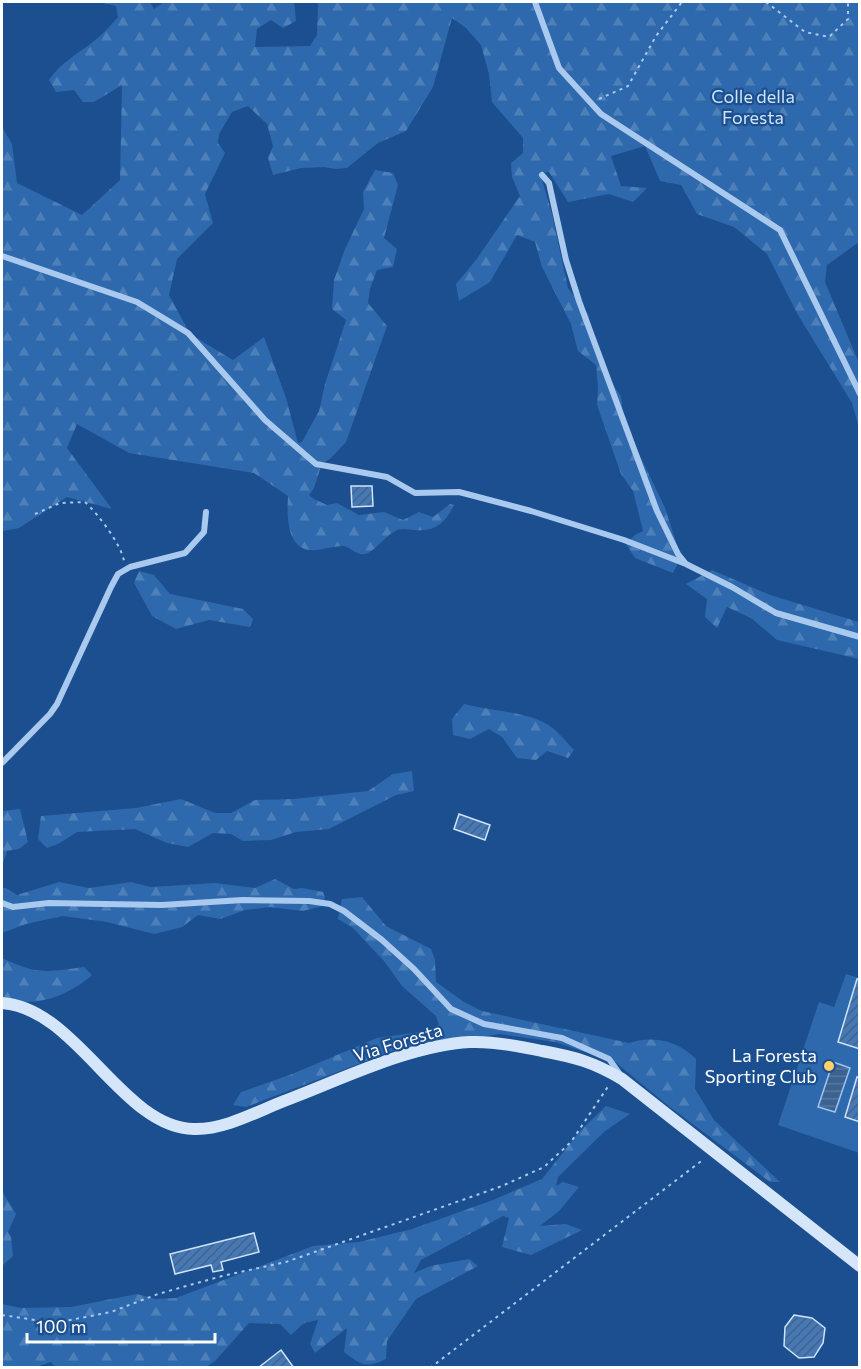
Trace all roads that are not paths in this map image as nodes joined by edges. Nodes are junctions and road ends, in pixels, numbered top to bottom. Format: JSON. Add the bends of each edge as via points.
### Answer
{"nodes":[{"id":1,"x":535,"y":2,"type":"edge"},
{"id":2,"x":542,"y":175,"type":"dead end"},
{"id":3,"x":2,"y":256,"type":"edge"},
{"id":4,"x":860,"y":394,"type":"edge"},
{"id":5,"x":206,"y":512,"type":"dead end"},
{"id":6,"x":686,"y":564,"type":"junction"},
{"id":7,"x":860,"y":637,"type":"edge"},
{"id":8,"x":2,"y":763,"type":"edge"},
{"id":9,"x":2,"y":903,"type":"edge"},
{"id":10,"x":2,"y":1003,"type":"edge"},
{"id":11,"x":622,"y":1079,"type":"junction"},
{"id":12,"x":860,"y":1266,"type":"edge"}],
"edges":[{"from":1,"to":4,"type":"street","via":[[559,68],[600,114],[780,230]]},
{"from":2,"to":6,"type":"street","via":[[549,183],[566,260],[611,388],[657,511]]},
{"from":3,"to":6,"type":"street","via":[[137,302],[188,333],[265,420],[316,464],[387,477],[415,493],[459,492],[531,511]]},
{"from":5,"to":8,"type":"street","via":[[204,532],[185,553],[118,574],[57,704]]},
{"from":6,"to":7,"type":"street","via":[[776,613]]},
{"from":9,"to":11,"type":"street","via":[[13,907],[243,900],[330,904],[382,940],[451,1009],[484,1024],[562,1038],[589,1048],[609,1059]]},
{"from":10,"to":11,"type":"main road","name":"Via Foresta","via":[[40,1014],[140,1105],[183,1129],[227,1123],[396,1058],[470,1042],[571,1057],[596,1064]]},
{"from":11,"to":12,"type":"main road","name":"Via Foresta"}]}
